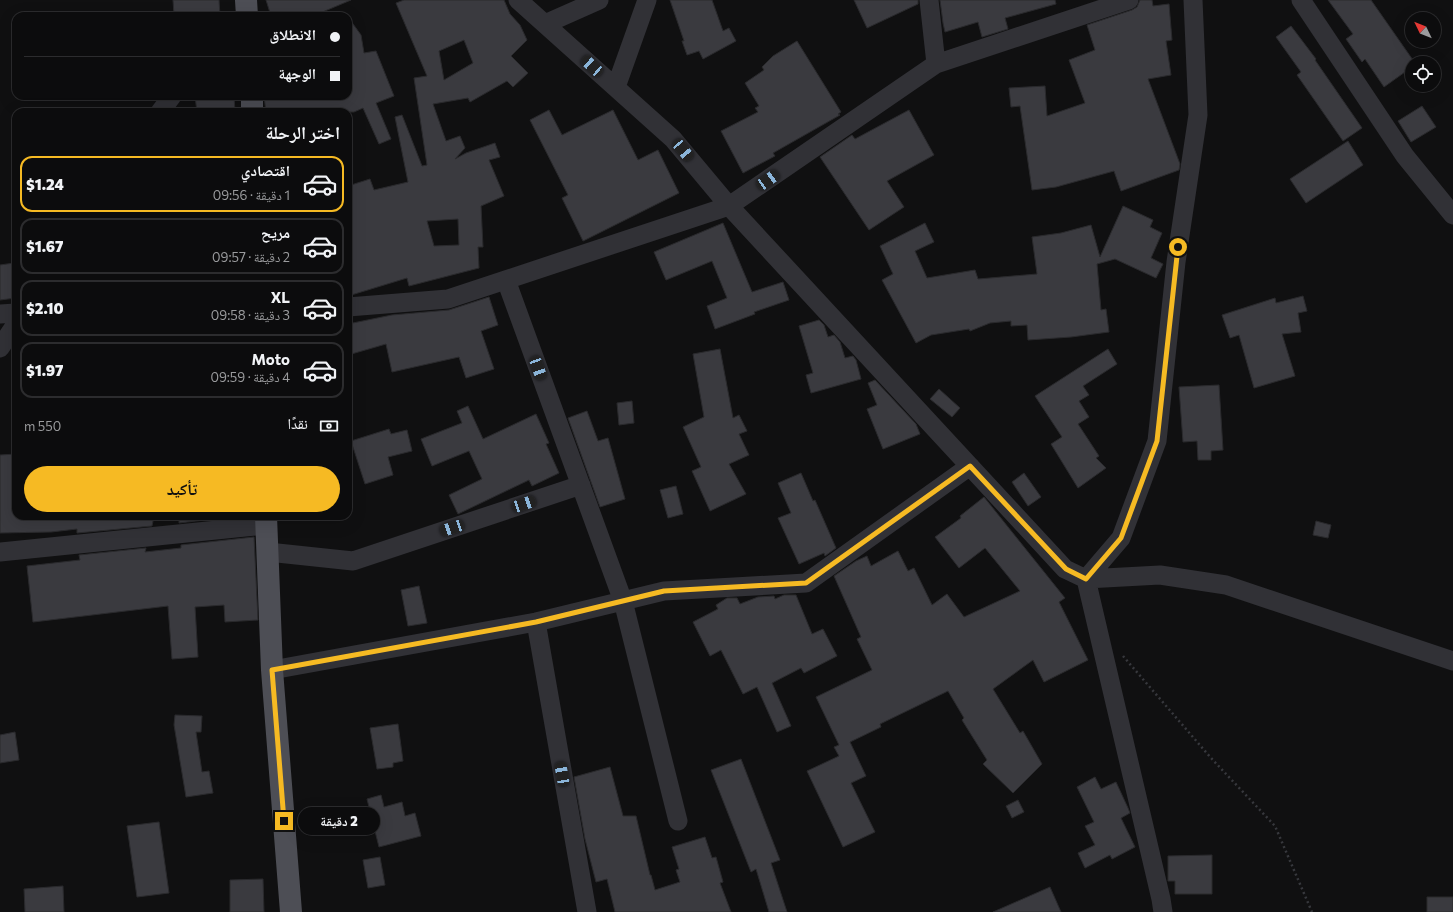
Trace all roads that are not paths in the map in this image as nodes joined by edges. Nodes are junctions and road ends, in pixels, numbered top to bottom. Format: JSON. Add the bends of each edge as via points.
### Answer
{"nodes":[{"id":1,"x":246,"y":0,"type":"edge"},
{"id":2,"x":518,"y":0,"type":"edge"},
{"id":3,"x":599,"y":0,"type":"edge"},
{"id":4,"x":647,"y":0,"type":"edge"},
{"id":5,"x":929,"y":0,"type":"edge"},
{"id":6,"x":1129,"y":0,"type":"edge"},
{"id":7,"x":1193,"y":0,"type":"edge"},
{"id":8,"x":1301,"y":0,"type":"edge"},
{"id":9,"x":247,"y":12,"type":"edge"},
{"id":10,"x":545,"y":24,"type":"junction"},
{"id":11,"x":936,"y":64,"type":"junction"},
{"id":12,"x":616,"y":88,"type":"junction"},
{"id":13,"x":729,"y":206,"type":"junction"},
{"id":14,"x":1453,"y":215,"type":"edge"},
{"id":15,"x":506,"y":280,"type":"junction"},
{"id":16,"x":352,"y":307,"type":"edge"},
{"id":17,"x":12,"y":313,"type":"edge"},
{"id":18,"x":0,"y":314,"type":"edge"},
{"id":19,"x":12,"y":330,"type":"edge"},
{"id":20,"x":0,"y":348,"type":"edge"},
{"id":21,"x":970,"y":466,"type":"junction"},
{"id":22,"x":581,"y":485,"type":"junction"},
{"id":23,"x":266,"y":520,"type":"edge"},
{"id":24,"x":0,"y":552,"type":"edge"},
{"id":25,"x":268,"y":552,"type":"junction"},
{"id":26,"x":1086,"y":579,"type":"junction"},
{"id":27,"x":624,"y":601,"type":"junction"},
{"id":28,"x":536,"y":622,"type":"junction"},
{"id":29,"x":1453,"y":661,"type":"edge"},
{"id":30,"x":272,"y":670,"type":"junction"},
{"id":31,"x":678,"y":821,"type":"dead end"},
{"id":32,"x":291,"y":912,"type":"edge"},
{"id":33,"x":586,"y":912,"type":"edge"},
{"id":34,"x":1163,"y":912,"type":"edge"}],
"edges":[{"from":1,"to":9,"type":"main road"},
{"from":2,"to":10,"type":"street"},
{"from":3,"to":10,"type":"street"},
{"from":4,"to":12,"type":"street"},
{"from":5,"to":11,"type":"street"},
{"from":6,"to":11,"type":"street"},
{"from":7,"to":26,"type":"street","via":[[1198,115],[1176,262],[1157,441],[1121,538]]},
{"from":8,"to":14,"type":"street","via":[[1405,156]]},
{"from":10,"to":12,"type":"street"},
{"from":11,"to":13,"type":"street"},
{"from":12,"to":13,"type":"street","via":[[673,139]]},
{"from":13,"to":15,"type":"street"},
{"from":13,"to":21,"type":"street"},
{"from":15,"to":16,"type":"street","via":[[448,299]]},
{"from":15,"to":22,"type":"street"},
{"from":17,"to":18,"type":"street"},
{"from":19,"to":20,"type":"street"},
{"from":21,"to":26,"type":"street","via":[[1066,569]]},
{"from":21,"to":27,"type":"street","via":[[806,583],[664,591]]},
{"from":22,"to":25,"type":"street","via":[[353,561]]},
{"from":22,"to":27,"type":"street"},
{"from":23,"to":24,"type":"street"},
{"from":23,"to":25,"type":"main road"},
{"from":25,"to":30,"type":"main road"},
{"from":26,"to":29,"type":"street","via":[[1160,574],[1226,585]]},
{"from":26,"to":34,"type":"street"},
{"from":27,"to":28,"type":"street"},
{"from":27,"to":31,"type":"street"},
{"from":28,"to":30,"type":"street"},
{"from":28,"to":33,"type":"street"},
{"from":30,"to":32,"type":"main road"}]}
